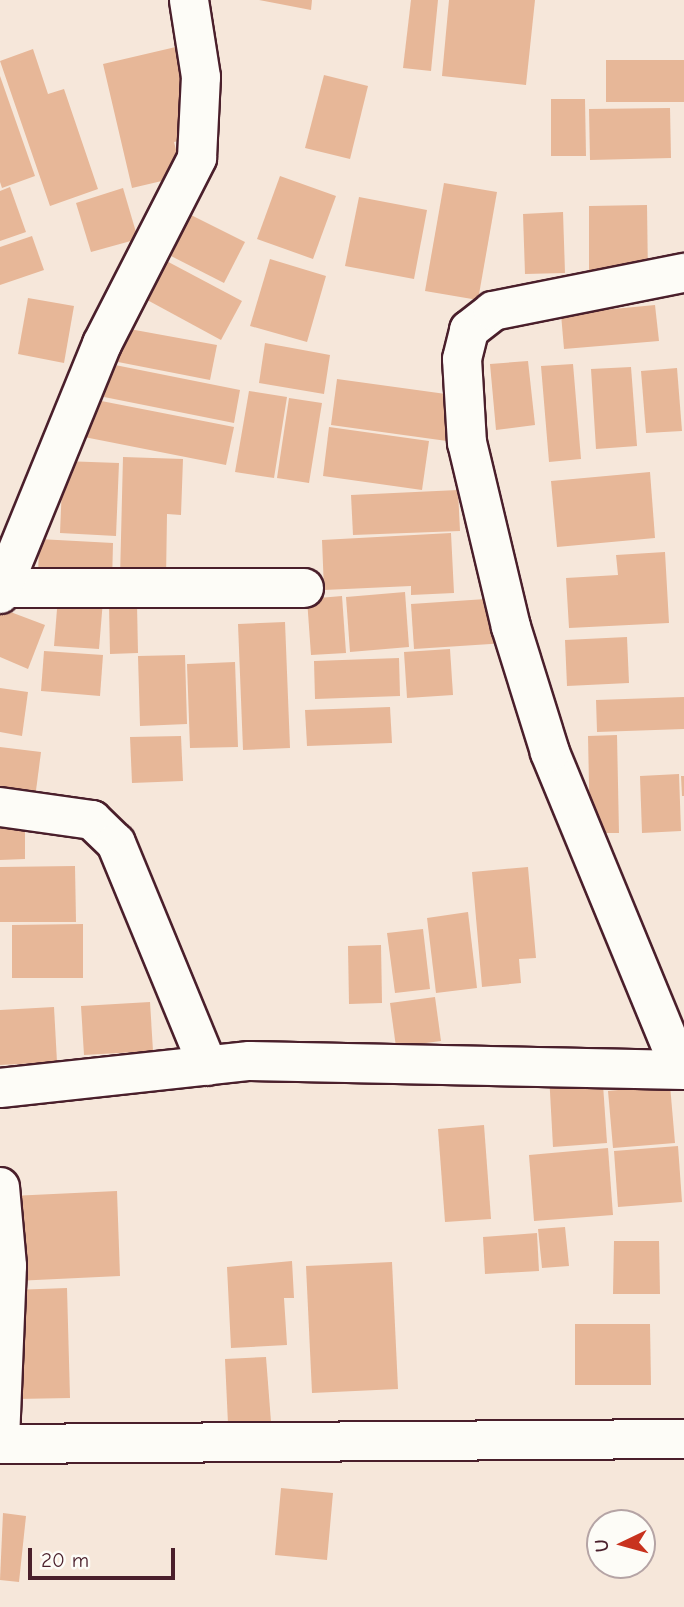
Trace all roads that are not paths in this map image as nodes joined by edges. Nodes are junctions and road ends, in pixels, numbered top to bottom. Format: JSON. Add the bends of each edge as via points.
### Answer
{"nodes":[{"id":1,"x":189,"y":0,"type":"edge"},
{"id":2,"x":684,"y":273,"type":"edge"},
{"id":3,"x":304,"y":587,"type":"dead end"},
{"id":4,"x":1,"y":591,"type":"edge"},
{"id":5,"x":0,"y":807,"type":"edge"},
{"id":6,"x":208,"y":1066,"type":"junction"},
{"id":7,"x":682,"y":1069,"type":"edge"},
{"id":8,"x":0,"y":1088,"type":"edge"},
{"id":9,"x":0,"y":1187,"type":"edge"},
{"id":10,"x":684,"y":1439,"type":"edge"},
{"id":11,"x":0,"y":1442,"type":"edge"}],
"edges":[{"from":1,"to":4,"type":"street","via":[[201,77],[197,158],[102,344]]},
{"from":2,"to":7,"type":"street","via":[[493,311],[469,330],[462,359],[467,443],[515,640],[550,752]]},
{"from":3,"to":4,"type":"street"},
{"from":5,"to":6,"type":"street","via":[[92,820],[116,844]]},
{"from":6,"to":7,"type":"street"},
{"from":6,"to":8,"type":"street"},
{"from":9,"to":11,"type":"street","via":[[7,1266]]},
{"from":10,"to":11,"type":"street"}]}
